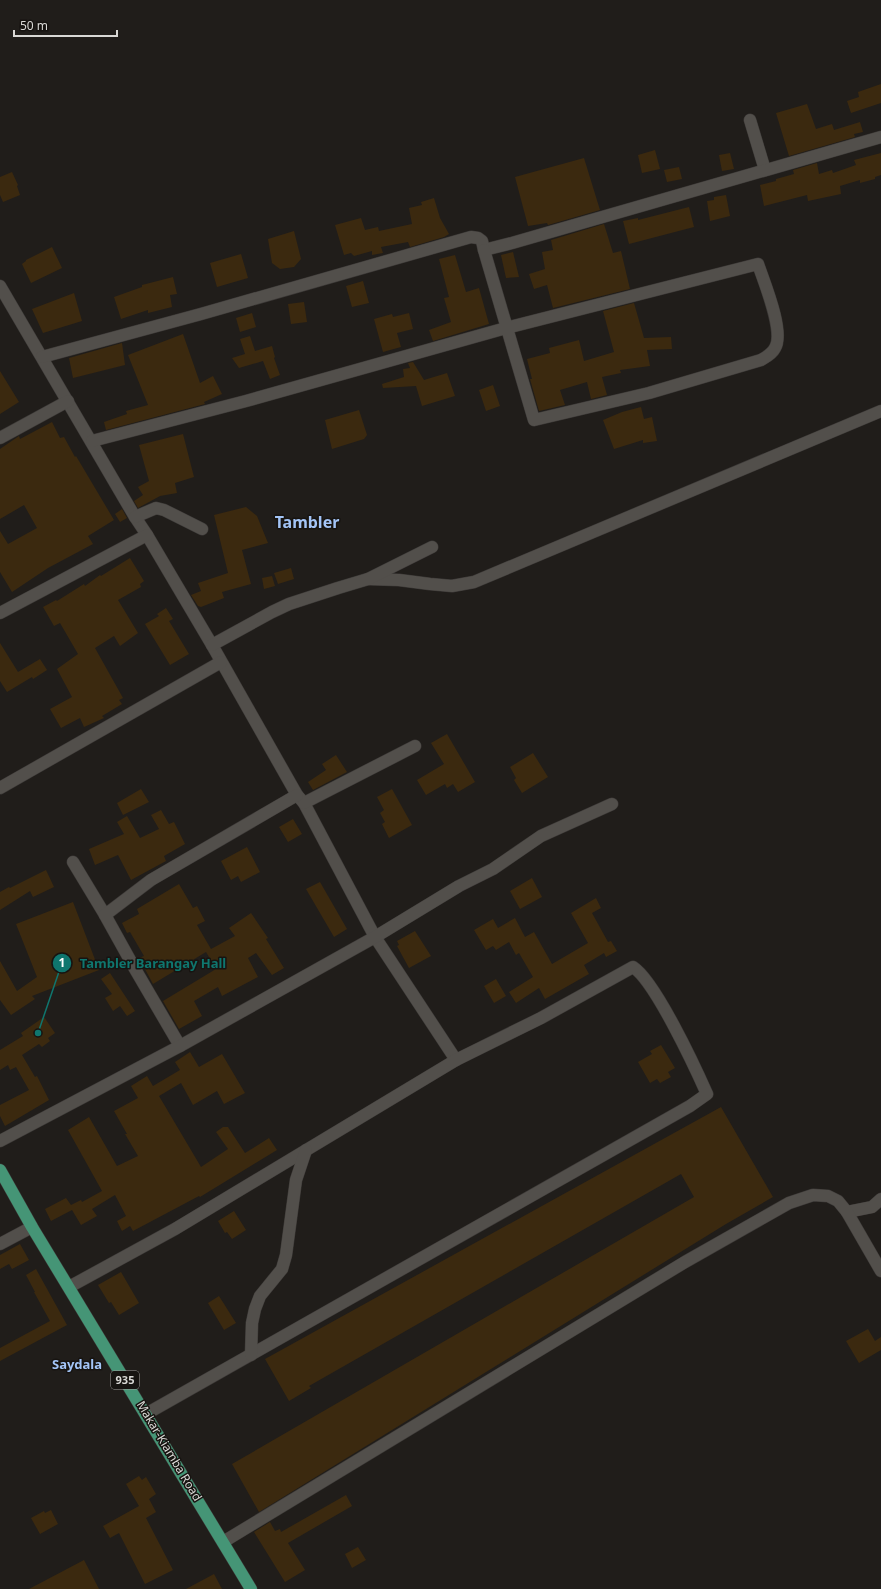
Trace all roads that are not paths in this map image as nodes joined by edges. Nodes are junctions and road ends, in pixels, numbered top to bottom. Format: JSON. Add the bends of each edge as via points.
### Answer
{"nodes":[{"id":1,"x":750,"y":120,"type":"dead end"},
{"id":2,"x":881,"y":136,"type":"edge"},
{"id":3,"x":765,"y":170,"type":"junction"},
{"id":4,"x":484,"y":250,"type":"junction"},
{"id":5,"x":0,"y":286,"type":"edge"},
{"id":6,"x":506,"y":328,"type":"junction"},
{"id":7,"x":42,"y":357,"type":"junction"},
{"id":8,"x":68,"y":401,"type":"junction"},
{"id":9,"x":881,"y":411,"type":"edge"},
{"id":10,"x":0,"y":438,"type":"edge"},
{"id":11,"x":92,"y":441,"type":"junction"},
{"id":12,"x":135,"y":517,"type":"junction"},
{"id":13,"x":202,"y":529,"type":"dead end"},
{"id":14,"x":147,"y":535,"type":"junction"},
{"id":15,"x":432,"y":547,"type":"dead end"},
{"id":16,"x":368,"y":579,"type":"junction"},
{"id":17,"x":0,"y":613,"type":"edge"},
{"id":18,"x":212,"y":645,"type":"junction"},
{"id":19,"x":221,"y":662,"type":"junction"},
{"id":20,"x":415,"y":746,"type":"dead end"},
{"id":21,"x":0,"y":788,"type":"edge"},
{"id":22,"x":300,"y":799,"type":"junction"},
{"id":23,"x":612,"y":804,"type":"dead end"},
{"id":24,"x":73,"y":862,"type":"dead end"},
{"id":25,"x":105,"y":915,"type":"junction"},
{"id":26,"x":375,"y":937,"type":"junction"},
{"id":27,"x":180,"y":1046,"type":"junction"},
{"id":28,"x":456,"y":1060,"type":"junction"},
{"id":29,"x":0,"y":1141,"type":"edge"},
{"id":30,"x":306,"y":1150,"type":"junction"},
{"id":31,"x":0,"y":1170,"type":"edge"},
{"id":32,"x":881,"y":1199,"type":"edge"},
{"id":33,"x":847,"y":1212,"type":"junction"},
{"id":34,"x":32,"y":1227,"type":"junction"},
{"id":35,"x":0,"y":1244,"type":"edge"},
{"id":36,"x":880,"y":1266,"type":"edge"},
{"id":37,"x":69,"y":1287,"type":"junction"},
{"id":38,"x":251,"y":1355,"type":"junction"},
{"id":39,"x":146,"y":1414,"type":"junction"},
{"id":40,"x":223,"y":1542,"type":"junction"},
{"id":41,"x":252,"y":1589,"type":"edge"}],
"edges":[{"from":1,"to":3,"type":"street"},
{"from":2,"to":3,"type":"street"},
{"from":3,"to":4,"type":"street"},
{"from":4,"to":6,"type":"street"},
{"from":4,"to":7,"type":"street","via":[[482,241],[471,237]]},
{"from":5,"to":7,"type":"street"},
{"from":6,"to":6,"type":"street","via":[[534,420],[649,394],[760,360],[770,355],[776,348],[778,339],[773,309],[758,264]]},
{"from":6,"to":11,"type":"street"},
{"from":7,"to":8,"type":"street"},
{"from":8,"to":10,"type":"street"},
{"from":8,"to":11,"type":"street"},
{"from":9,"to":16,"type":"street","via":[[474,582],[452,586]]},
{"from":11,"to":12,"type":"street"},
{"from":12,"to":13,"type":"street","via":[[156,508]]},
{"from":12,"to":14,"type":"street"},
{"from":14,"to":17,"type":"street"},
{"from":14,"to":18,"type":"street"},
{"from":15,"to":16,"type":"street"},
{"from":16,"to":18,"type":"street","via":[[289,604]]},
{"from":18,"to":19,"type":"street"},
{"from":19,"to":21,"type":"street"},
{"from":19,"to":22,"type":"street"},
{"from":20,"to":22,"type":"street"},
{"from":22,"to":25,"type":"street","via":[[151,880]]},
{"from":22,"to":26,"type":"street"},
{"from":23,"to":26,"type":"street","via":[[541,836],[493,869],[459,886]]},
{"from":24,"to":25,"type":"street"},
{"from":25,"to":27,"type":"street"},
{"from":26,"to":27,"type":"street"},
{"from":26,"to":28,"type":"street"},
{"from":27,"to":29,"type":"street"},
{"from":28,"to":30,"type":"street"},
{"from":28,"to":38,"type":"street","via":[[541,1018],[633,967],[660,1002],[707,1094]]},
{"from":30,"to":37,"type":"street"},
{"from":30,"to":38,"type":"street","via":[[296,1180],[286,1256],[282,1269],[260,1296],[255,1309]]},
{"from":31,"to":34,"type":"main road","name":"Makar-Kiamba Road","number":"935"},
{"from":32,"to":33,"type":"street","via":[[872,1207]]},
{"from":33,"to":36,"type":"street"},
{"from":33,"to":40,"type":"street","via":[[838,1201],[828,1196],[813,1195],[789,1203],[672,1270]]},
{"from":34,"to":35,"type":"street"},
{"from":34,"to":37,"type":"main road","name":"Makar-Kiamba Road","number":"935"},
{"from":37,"to":39,"type":"main road","name":"Makar-Kiamba Road","number":"935"},
{"from":38,"to":39,"type":"street"},
{"from":39,"to":40,"type":"main road","name":"Makar-Kiamba Road","number":"935"},
{"from":40,"to":41,"type":"main road","name":"Makar-Kiamba Road","number":"935"}]}
